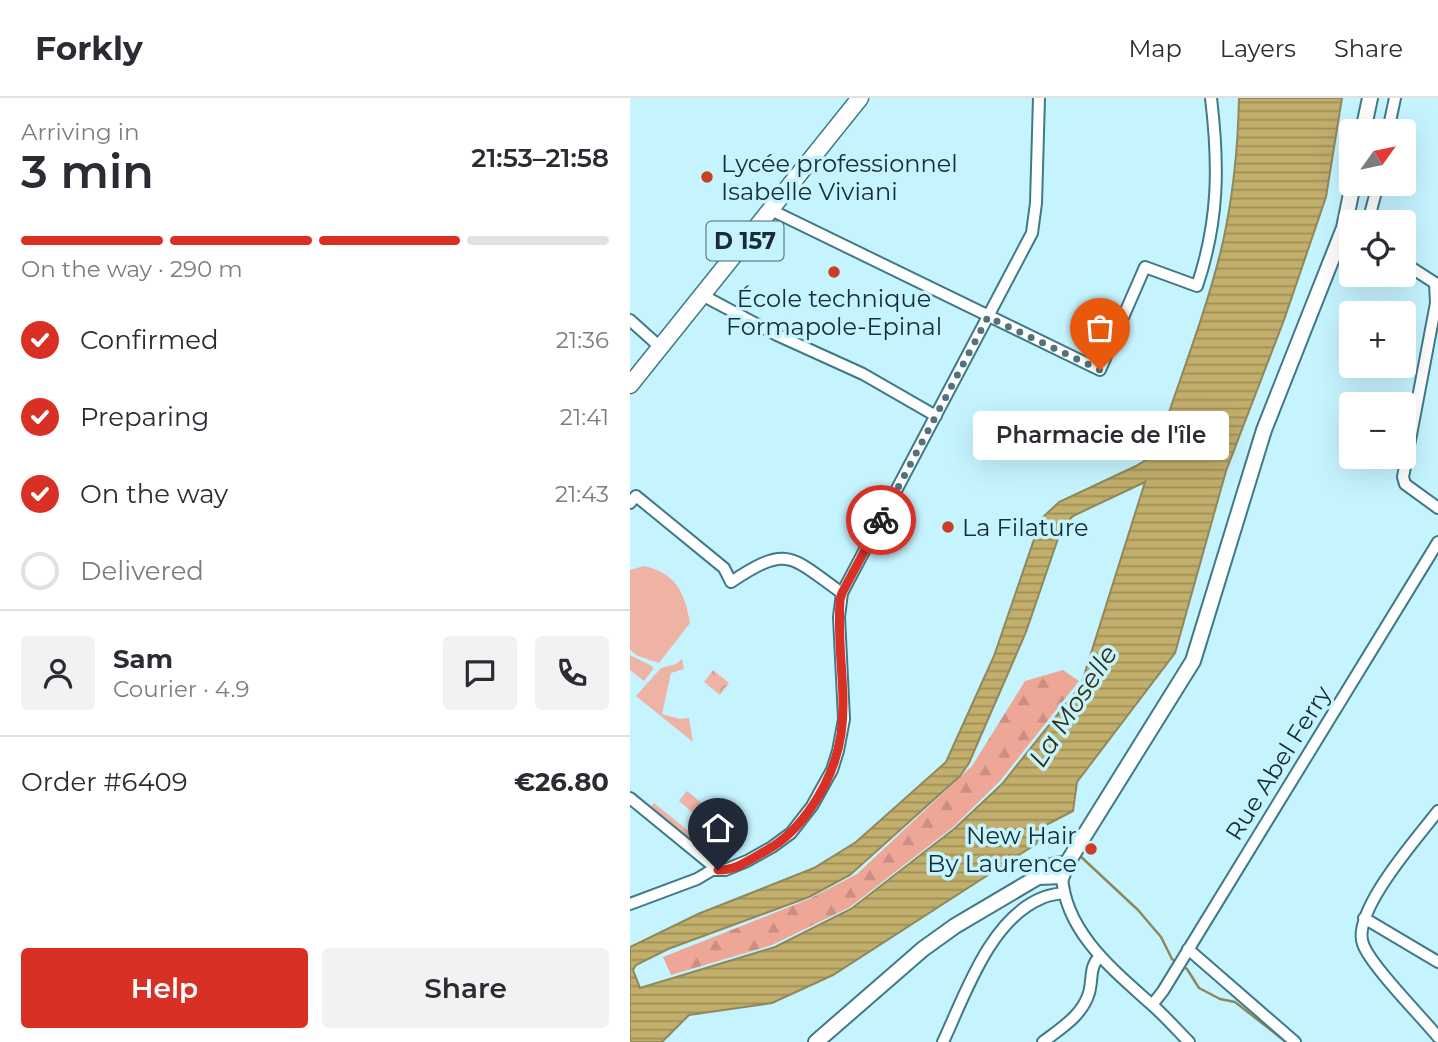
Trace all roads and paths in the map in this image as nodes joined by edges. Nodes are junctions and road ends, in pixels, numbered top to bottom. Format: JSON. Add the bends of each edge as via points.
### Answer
{"nodes":[{"id":1,"x":860,"y":98,"type":"edge"},
{"id":2,"x":1039,"y":98,"type":"edge"},
{"id":3,"x":1211,"y":98,"type":"edge"},
{"id":4,"x":1370,"y":98,"type":"edge"},
{"id":5,"x":1395,"y":98,"type":"edge"},
{"id":6,"x":1366,"y":119,"type":"edge"},
{"id":7,"x":1391,"y":119,"type":"edge"},
{"id":8,"x":771,"y":210,"type":"junction"},
{"id":9,"x":1339,"y":251,"type":"edge"},
{"id":10,"x":1416,"y":270,"type":"edge"},
{"id":11,"x":1437,"y":282,"type":"edge"},
{"id":12,"x":702,"y":295,"type":"junction"},
{"id":13,"x":988,"y":317,"type":"junction"},
{"id":14,"x":630,"y":320,"type":"edge"},
{"id":15,"x":660,"y":347,"type":"junction"},
{"id":16,"x":630,"y":385,"type":"edge"},
{"id":17,"x":936,"y":416,"type":"junction"},
{"id":18,"x":630,"y":503,"type":"edge"},
{"id":19,"x":1438,"y":508,"type":"edge"},
{"id":20,"x":1438,"y":542,"type":"edge"},
{"id":21,"x":842,"y":593,"type":"junction"},
{"id":22,"x":630,"y":798,"type":"edge"},
{"id":23,"x":1438,"y":811,"type":"edge"},
{"id":24,"x":718,"y":870,"type":"junction"},
{"id":25,"x":1064,"y":870,"type":"junction"},
{"id":26,"x":1063,"y":893,"type":"junction"},
{"id":27,"x":630,"y":904,"type":"edge"},
{"id":28,"x":1364,"y":918,"type":"junction"},
{"id":29,"x":1188,"y":949,"type":"junction"},
{"id":30,"x":1100,"y":956,"type":"junction"},
{"id":31,"x":1438,"y":962,"type":"edge"},
{"id":32,"x":1152,"y":1004,"type":"junction"},
{"id":33,"x":1438,"y":1037,"type":"edge"},
{"id":34,"x":816,"y":1042,"type":"edge"},
{"id":35,"x":943,"y":1042,"type":"edge"},
{"id":36,"x":1044,"y":1042,"type":"edge"},
{"id":37,"x":1189,"y":1042,"type":"edge"},
{"id":38,"x":1295,"y":1042,"type":"edge"}],
"edges":[{"from":1,"to":8,"type":"main road","number":"D 157"},
{"from":2,"to":13,"type":"street","via":[[1035,225]]},
{"from":3,"to":13,"type":"street","via":[[1217,186],[1197,286],[1145,267],[1100,370]]},
{"from":4,"to":6,"type":"street"},
{"from":5,"to":7,"type":"street"},
{"from":8,"to":12,"type":"main road","number":"D 157"},
{"from":8,"to":13,"type":"street"},
{"from":9,"to":25,"type":"street","via":[[1264,430],[1193,662]]},
{"from":10,"to":11,"type":"street"},
{"from":11,"to":19,"type":"street","via":[[1404,477],[1405,484]]},
{"from":12,"to":15,"type":"main road","number":"D 157"},
{"from":12,"to":17,"type":"street","via":[[863,374]]},
{"from":13,"to":17,"type":"street"},
{"from":14,"to":15,"type":"street"},
{"from":15,"to":16,"type":"main road","number":"D 157"},
{"from":17,"to":21,"type":"street"},
{"from":18,"to":21,"type":"street","via":[[636,496],[724,568],[731,582],[781,557],[797,562]]},
{"from":20,"to":29,"type":"street","name":"Rue Abel Ferry"},
{"from":21,"to":24,"type":"street","via":[[844,719],[832,770],[791,833],[747,861]]},
{"from":22,"to":24,"type":"street"},
{"from":23,"to":28,"type":"street","via":[[1371,901]]},
{"from":24,"to":27,"type":"street"},
{"from":25,"to":26,"type":"street"},
{"from":25,"to":34,"type":"street","via":[[1038,877],[955,926]]},
{"from":26,"to":30,"type":"street"},
{"from":26,"to":35,"type":"street","via":[[1026,906],[991,942]]},
{"from":28,"to":31,"type":"street"},
{"from":28,"to":33,"type":"street","via":[[1362,943],[1375,964]]},
{"from":29,"to":32,"type":"street","name":"Rue Abel Ferry"},
{"from":29,"to":38,"type":"street"},
{"from":30,"to":32,"type":"street"},
{"from":30,"to":36,"type":"street","via":[[1091,968],[1083,1007]]},
{"from":32,"to":37,"type":"street"}]}
